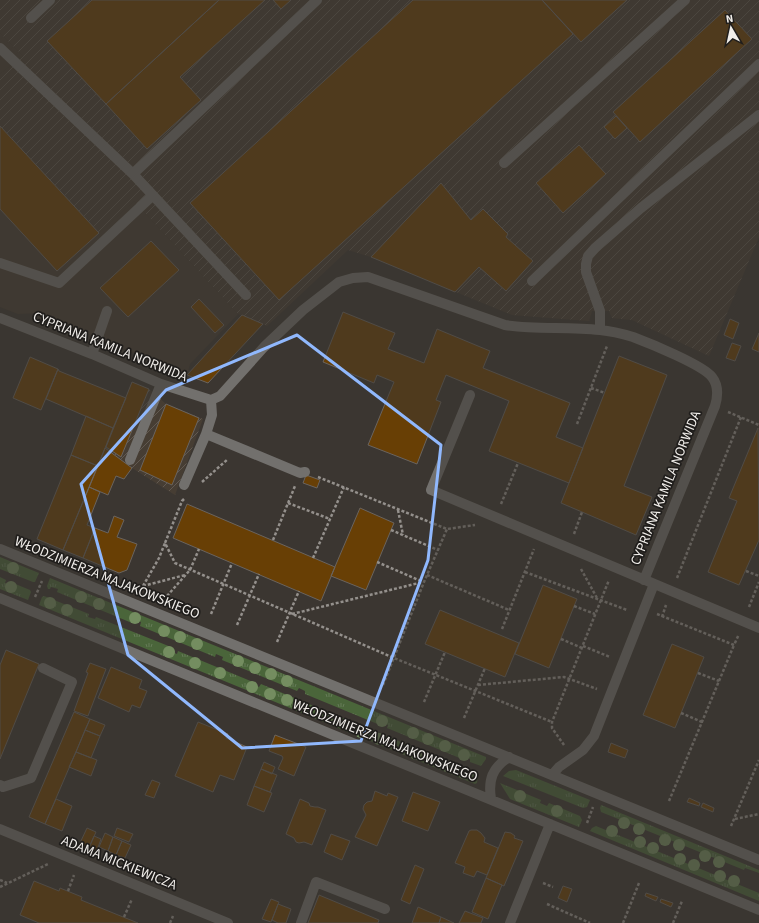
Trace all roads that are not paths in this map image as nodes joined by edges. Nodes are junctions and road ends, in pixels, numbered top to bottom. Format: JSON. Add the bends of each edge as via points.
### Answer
{"nodes":[{"id":1,"x":50,"y":0,"type":"edge"},
{"id":2,"x":317,"y":0,"type":"edge"},
{"id":3,"x":685,"y":0,"type":"edge"},
{"id":4,"x":30,"y":18,"type":"dead end"},
{"id":5,"x":0,"y":48,"type":"edge"},
{"id":6,"x":759,"y":64,"type":"edge"},
{"id":7,"x":759,"y":115,"type":"edge"},
{"id":8,"x":504,"y":164,"type":"dead end"},
{"id":9,"x":132,"y":174,"type":"junction"},
{"id":10,"x":152,"y":196,"type":"junction"},
{"id":11,"x":0,"y":263,"type":"edge"},
{"id":12,"x":532,"y":281,"type":"dead end"},
{"id":13,"x":246,"y":295,"type":"dead end"},
{"id":14,"x":107,"y":311,"type":"dead end"},
{"id":15,"x":0,"y":318,"type":"edge"},
{"id":16,"x":600,"y":330,"type":"junction"},
{"id":17,"x":92,"y":354,"type":"junction"},
{"id":18,"x":161,"y":384,"type":"junction"},
{"id":19,"x":470,"y":395,"type":"dead end"},
{"id":20,"x":211,"y":400,"type":"junction"},
{"id":21,"x":206,"y":434,"type":"junction"},
{"id":22,"x":130,"y":460,"type":"dead end"},
{"id":23,"x":302,"y":472,"type":"road end"},
{"id":24,"x":184,"y":485,"type":"dead end"},
{"id":25,"x":0,"y":549,"type":"edge"},
{"id":26,"x":644,"y":580,"type":"junction"},
{"id":27,"x":654,"y":584,"type":"junction"},
{"id":28,"x":0,"y":599,"type":"edge"},
{"id":29,"x":759,"y":628,"type":"edge"},
{"id":30,"x":43,"y":668,"type":"dead end"},
{"id":31,"x":509,"y":757,"type":"junction"},
{"id":32,"x":552,"y":775,"type":"junction"},
{"id":33,"x":0,"y":785,"type":"edge"},
{"id":34,"x":491,"y":799,"type":"junction"},
{"id":35,"x":550,"y":824,"type":"junction"},
{"id":36,"x":0,"y":829,"type":"edge"},
{"id":37,"x":759,"y":860,"type":"edge"},
{"id":38,"x":385,"y":909,"type":"dead end"},
{"id":39,"x":759,"y":910,"type":"edge"},
{"id":40,"x":228,"y":923,"type":"edge"},
{"id":41,"x":301,"y":923,"type":"edge"},
{"id":42,"x":510,"y":923,"type":"edge"}],
"edges":[{"from":1,"to":4,"type":"street"},
{"from":2,"to":9,"type":"street"},
{"from":3,"to":8,"type":"street"},
{"from":5,"to":9,"type":"street"},
{"from":6,"to":12,"type":"street"},
{"from":7,"to":16,"type":"street","via":[[641,208],[588,256],[586,272],[600,310]]},
{"from":9,"to":10,"type":"street"},
{"from":10,"to":11,"type":"street","via":[[59,283]]},
{"from":10,"to":13,"type":"street"},
{"from":14,"to":17,"type":"street"},
{"from":15,"to":17,"type":"street","name":"CYPRIANA KAMILA NORWIDA"},
{"from":16,"to":20,"type":"street","name":"CYPRIANA KAMILA NORWIDA","via":[[563,327],[522,328],[505,325],[368,278],[353,278],[339,282],[304,310],[264,348],[220,396]]},
{"from":16,"to":26,"type":"street","name":"CYPRIANA KAMILA NORWIDA","via":[[632,337],[701,368],[712,377],[718,393]]},
{"from":17,"to":18,"type":"street","name":"CYPRIANA KAMILA NORWIDA"},
{"from":18,"to":20,"type":"street","name":"CYPRIANA KAMILA NORWIDA"},
{"from":18,"to":22,"type":"street"},
{"from":19,"to":26,"type":"street","name":"CYPRIANA KAMILA NORWIDA","via":[[431,490]]},
{"from":20,"to":21,"type":"street","via":[[212,415]]},
{"from":21,"to":23,"type":"street"},
{"from":21,"to":24,"type":"street"},
{"from":25,"to":31,"type":"street","name":"WŁODZIMIERZA MAJAKOWSKIEGO"},
{"from":26,"to":27,"type":"street","name":"CYPRIANA KAMILA NORWIDA"},
{"from":27,"to":29,"type":"street","name":"CYPRIANA KAMILA NORWIDA"},
{"from":27,"to":32,"type":"street","name":"CYPRIANA KAMILA NORWIDA","via":[[594,736],[583,750],[558,767]]},
{"from":28,"to":34,"type":"street","name":"WŁODZIMIERZA MAJAKOWSKIEGO"},
{"from":30,"to":33,"type":"street","via":[[72,682],[31,778],[3,787]]},
{"from":31,"to":32,"type":"street","name":"WŁODZIMIERZA MAJAKOWSKIEGO"},
{"from":31,"to":34,"type":"street","via":[[500,763],[492,775],[489,790]]},
{"from":32,"to":37,"type":"street","name":"WŁODZIMIERZA MAJAKOWSKIEGO"},
{"from":34,"to":35,"type":"street","name":"WŁODZIMIERZA MAJAKOWSKIEGO"},
{"from":35,"to":39,"type":"street","name":"WŁODZIMIERZA MAJAKOWSKIEGO"},
{"from":35,"to":42,"type":"street"},
{"from":36,"to":40,"type":"street","name":"ADAMA MICKIEWICZA"},
{"from":38,"to":41,"type":"street","via":[[316,882]]}]}
